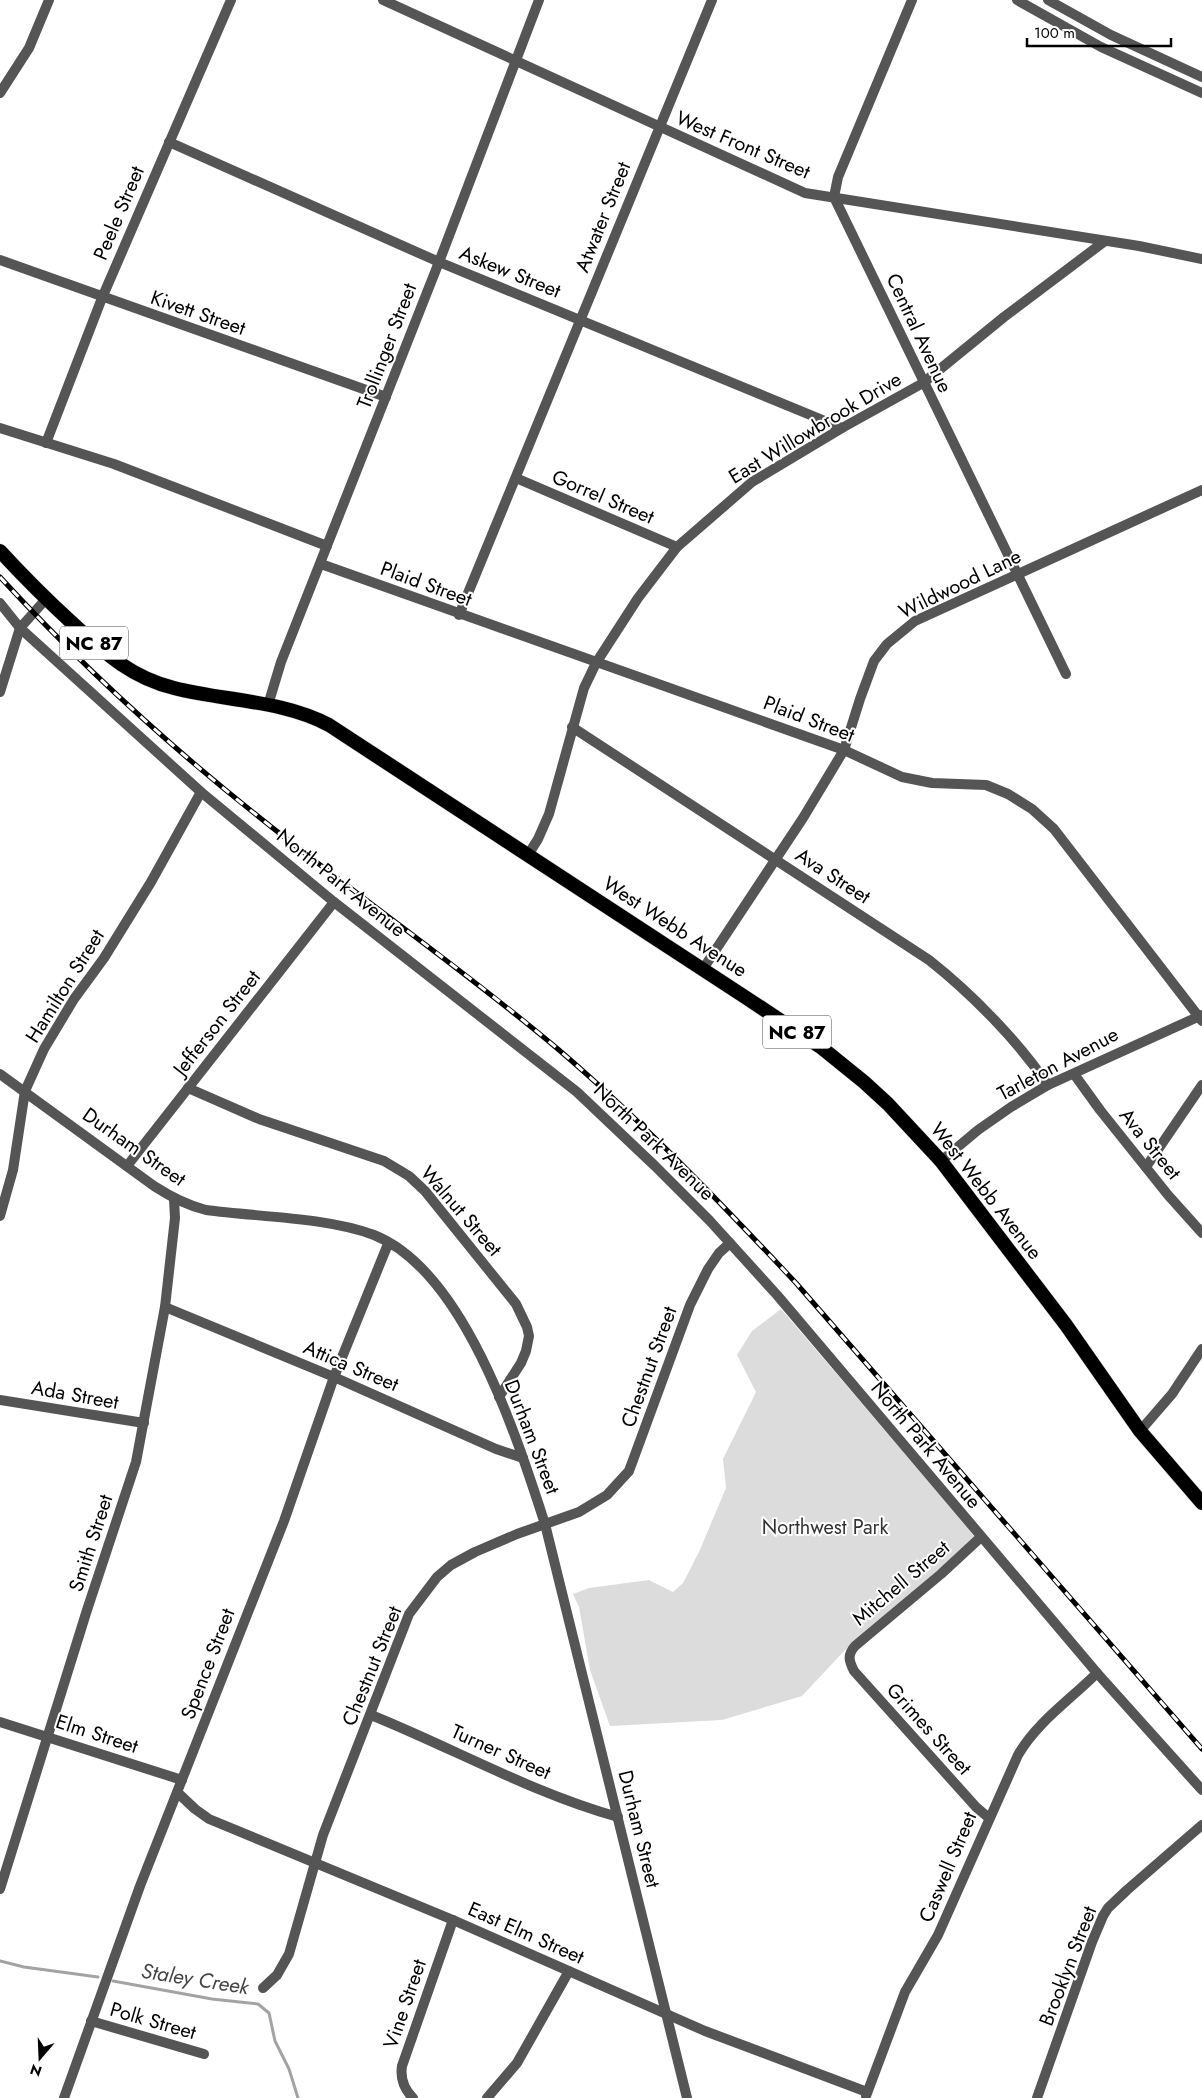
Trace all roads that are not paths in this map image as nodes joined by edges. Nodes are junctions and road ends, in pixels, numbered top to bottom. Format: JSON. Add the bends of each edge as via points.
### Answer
{"nodes":[{"id":1,"x":50,"y":0,"type":"edge"},
{"id":2,"x":231,"y":0,"type":"edge"},
{"id":3,"x":383,"y":0,"type":"edge"},
{"id":4,"x":539,"y":0,"type":"edge"},
{"id":5,"x":712,"y":0,"type":"edge"},
{"id":6,"x":912,"y":0,"type":"edge"},
{"id":7,"x":1017,"y":0,"type":"edge"},
{"id":8,"x":1048,"y":0,"type":"edge"},
{"id":9,"x":515,"y":61,"type":"junction"},
{"id":10,"x":1202,"y":77,"type":"edge"},
{"id":11,"x":0,"y":93,"type":"edge"},
{"id":12,"x":1202,"y":93,"type":"edge"},
{"id":13,"x":659,"y":127,"type":"junction"},
{"id":14,"x":169,"y":142,"type":"junction"},
{"id":15,"x":834,"y":197,"type":"junction"},
{"id":16,"x":1105,"y":241,"type":"junction"},
{"id":17,"x":1202,"y":259,"type":"edge"},
{"id":18,"x":0,"y":260,"type":"edge"},
{"id":19,"x":439,"y":262,"type":"junction"},
{"id":20,"x":102,"y":298,"type":"junction"},
{"id":21,"x":580,"y":320,"type":"junction"},
{"id":22,"x":923,"y":383,"type":"junction"},
{"id":23,"x":386,"y":397,"type":"junction"},
{"id":24,"x":0,"y":428,"type":"edge"},
{"id":25,"x":842,"y":428,"type":"junction"},
{"id":26,"x":46,"y":442,"type":"junction"},
{"id":27,"x":516,"y":478,"type":"junction"},
{"id":28,"x":1202,"y":490,"type":"edge"},
{"id":29,"x":327,"y":546,"type":"junction"},
{"id":30,"x":677,"y":548,"type":"junction"},
{"id":31,"x":0,"y":551,"type":"edge"},
{"id":32,"x":321,"y":564,"type":"junction"},
{"id":33,"x":1016,"y":575,"type":"junction"},
{"id":34,"x":46,"y":599,"type":"junction"},
{"id":35,"x":0,"y":603,"type":"edge"},
{"id":36,"x":459,"y":615,"type":"junction"},
{"id":37,"x":20,"y":628,"type":"junction"},
{"id":38,"x":596,"y":662,"type":"junction"},
{"id":39,"x":1066,"y":674,"type":"dead end"},
{"id":40,"x":0,"y":692,"type":"edge"},
{"id":41,"x":268,"y":705,"type":"junction"},
{"id":42,"x":572,"y":727,"type":"junction"},
{"id":43,"x":844,"y":750,"type":"junction"},
{"id":44,"x":201,"y":792,"type":"junction"},
{"id":45,"x":528,"y":855,"type":"junction"},
{"id":46,"x":775,"y":859,"type":"junction"},
{"id":47,"x":334,"y":902,"type":"junction"},
{"id":48,"x":703,"y":969,"type":"junction"},
{"id":49,"x":1200,"y":1018,"type":"edge"},
{"id":50,"x":0,"y":1074,"type":"edge"},
{"id":51,"x":1074,"y":1074,"type":"junction"},
{"id":52,"x":1048,"y":1085,"type":"junction"},
{"id":53,"x":1202,"y":1085,"type":"edge"},
{"id":54,"x":188,"y":1088,"type":"junction"},
{"id":55,"x":26,"y":1091,"type":"junction"},
{"id":56,"x":941,"y":1162,"type":"junction"},
{"id":57,"x":126,"y":1166,"type":"junction"},
{"id":58,"x":1146,"y":1167,"type":"junction"},
{"id":59,"x":174,"y":1199,"type":"junction"},
{"id":60,"x":0,"y":1216,"type":"edge"},
{"id":61,"x":1202,"y":1233,"type":"edge"},
{"id":62,"x":730,"y":1242,"type":"junction"},
{"id":63,"x":388,"y":1244,"type":"junction"},
{"id":64,"x":165,"y":1307,"type":"junction"},
{"id":65,"x":1202,"y":1349,"type":"edge"},
{"id":66,"x":334,"y":1377,"type":"junction"},
{"id":67,"x":499,"y":1397,"type":"junction"},
{"id":68,"x":0,"y":1400,"type":"edge"},
{"id":69,"x":144,"y":1423,"type":"junction"},
{"id":70,"x":1140,"y":1431,"type":"junction"},
{"id":71,"x":523,"y":1458,"type":"junction"},
{"id":72,"x":1202,"y":1504,"type":"edge"},
{"id":73,"x":545,"y":1524,"type":"junction"},
{"id":74,"x":981,"y":1537,"type":"junction"},
{"id":75,"x":849,"y":1660,"type":"joint"},
{"id":76,"x":1097,"y":1673,"type":"junction"},
{"id":77,"x":370,"y":1715,"type":"junction"},
{"id":78,"x":0,"y":1722,"type":"edge"},
{"id":79,"x":48,"y":1737,"type":"junction"},
{"id":80,"x":182,"y":1780,"type":"junction"},
{"id":81,"x":1202,"y":1790,"type":"edge"},
{"id":82,"x":178,"y":1793,"type":"junction"},
{"id":83,"x":618,"y":1818,"type":"junction"},
{"id":84,"x":988,"y":1818,"type":"junction"},
{"id":85,"x":1202,"y":1825,"type":"edge"},
{"id":86,"x":314,"y":1863,"type":"junction"},
{"id":87,"x":0,"y":1890,"type":"edge"},
{"id":88,"x":452,"y":1920,"type":"junction"},
{"id":89,"x":569,"y":1972,"type":"junction"},
{"id":90,"x":263,"y":1988,"type":"dead end"},
{"id":91,"x":667,"y":2014,"type":"junction"},
{"id":92,"x":91,"y":2021,"type":"junction"},
{"id":93,"x":204,"y":2054,"type":"dead end"},
{"id":94,"x":866,"y":2095,"type":"edge"},
{"id":95,"x":64,"y":2098,"type":"edge"},
{"id":96,"x":413,"y":2098,"type":"edge"},
{"id":97,"x":488,"y":2098,"type":"edge"},
{"id":98,"x":687,"y":2098,"type":"edge"},
{"id":99,"x":1037,"y":2098,"type":"edge"}],
"edges":[{"from":1,"to":11,"type":"street","via":[[29,48]]},
{"from":2,"to":14,"type":"street","name":"Peele Street"},
{"from":3,"to":9,"type":"street","name":"West Front Street"},
{"from":4,"to":9,"type":"street","name":"Trollinger Street"},
{"from":5,"to":13,"type":"street","name":"Atwater Street"},
{"from":6,"to":15,"type":"street","via":[[838,177]]},
{"from":7,"to":12,"type":"street","via":[[1100,46]]},
{"from":8,"to":10,"type":"street","via":[[1111,35]]},
{"from":9,"to":13,"type":"street","name":"West Front Street"},
{"from":9,"to":19,"type":"street","name":"Trollinger Street"},
{"from":13,"to":15,"type":"street","name":"West Front Street","via":[[787,186],[805,193]]},
{"from":13,"to":21,"type":"street","name":"Atwater Street"},
{"from":14,"to":19,"type":"street","name":"Askew Street"},
{"from":14,"to":20,"type":"street","name":"Peele Street"},
{"from":15,"to":16,"type":"street","name":"West Front Street"},
{"from":15,"to":22,"type":"street","name":"Central Avenue"},
{"from":16,"to":17,"type":"street","name":"West Front Street"},
{"from":16,"to":22,"type":"street","name":"East Willowbrook Drive"},
{"from":18,"to":20,"type":"street","name":"Kivett Street"},
{"from":19,"to":21,"type":"street","name":"Askew Street"},
{"from":19,"to":23,"type":"street","name":"Trollinger Street"},
{"from":20,"to":23,"type":"street","name":"Kivett Street"},
{"from":20,"to":26,"type":"street","name":"Peele Street"},
{"from":21,"to":25,"type":"street","name":"Askew Street"},
{"from":21,"to":27,"type":"street","name":"Atwater Street"},
{"from":22,"to":25,"type":"street","name":"East Willowbrook Drive"},
{"from":22,"to":33,"type":"street","name":"Central Avenue"},
{"from":23,"to":29,"type":"street","name":"Trollinger Street"},
{"from":24,"to":26,"type":"street"},
{"from":25,"to":30,"type":"street","name":"East Willowbrook Drive","via":[[752,482]]},
{"from":26,"to":29,"type":"street","via":[[114,464]]},
{"from":27,"to":30,"type":"street","name":"Gorrel Street"},
{"from":27,"to":36,"type":"street","name":"Atwater Street"},
{"from":28,"to":33,"type":"street","name":"Wildwood Lane"},
{"from":29,"to":32,"type":"street","name":"Trollinger Street"},
{"from":30,"to":38,"type":"street","name":"East Willowbrook Drive","via":[[638,598]]},
{"from":31,"to":34,"type":"highway","name":"West Webb Avenue","number":"NC 87"},
{"from":32,"to":36,"type":"street","name":"Plaid Street"},
{"from":32,"to":41,"type":"street","name":"Trollinger Street","via":[[281,662]]},
{"from":33,"to":39,"type":"street","name":"Central Avenue"},
{"from":33,"to":43,"type":"street","name":"Wildwood Lane","via":[[915,621],[887,644],[868,675]]},
{"from":34,"to":37,"type":"street"},
{"from":34,"to":41,"type":"highway","name":"West Webb Avenue","number":"NC 87","via":[[104,653],[144,678],[193,693]]},
{"from":35,"to":37,"type":"street","name":"North Park Avenue"},
{"from":36,"to":38,"type":"street","name":"Plaid Street"},
{"from":37,"to":40,"type":"street"},
{"from":37,"to":44,"type":"street","name":"North Park Avenue"},
{"from":38,"to":42,"type":"street","name":"East Willowbrook Drive"},
{"from":38,"to":43,"type":"street","name":"Plaid Street"},
{"from":41,"to":45,"type":"highway","name":"West Webb Avenue","number":"NC 87","via":[[300,712],[329,725]]},
{"from":42,"to":45,"type":"street","name":"East Willowbrook Drive","via":[[552,806]]},
{"from":42,"to":46,"type":"street","name":"Ava Street"},
{"from":43,"to":46,"type":"street","name":"Wildwood Lane"},
{"from":43,"to":49,"type":"street","name":"Plaid Street","via":[[902,776],[932,783],[986,785],[1032,809],[1054,829],[1079,860]]},
{"from":44,"to":47,"type":"street","name":"North Park Avenue"},
{"from":44,"to":55,"type":"street","name":"Hamilton Street","via":[[151,882],[93,976],[58,1024]]},
{"from":45,"to":48,"type":"highway","name":"West Webb Avenue","number":"NC 87"},
{"from":46,"to":48,"type":"street","name":"Wildwood Lane"},
{"from":46,"to":52,"type":"street","name":"Ava Street","via":[[930,960],[952,978],[995,1022]]},
{"from":47,"to":54,"type":"street","name":"Jefferson Street"},
{"from":47,"to":62,"type":"street","name":"North Park Avenue","via":[[577,1092]]},
{"from":48,"to":56,"type":"highway","name":"West Webb Avenue","number":"NC 87","via":[[849,1069],[888,1104]]},
{"from":49,"to":51,"type":"street","name":"Tarleton Avenue"},
{"from":50,"to":55,"type":"street","name":"Durham Street"},
{"from":51,"to":52,"type":"street","name":"Tarleton Avenue"},
{"from":51,"to":58,"type":"street","name":"Ava Street"},
{"from":52,"to":56,"type":"street","name":"Tarleton Avenue","via":[[998,1116]]},
{"from":53,"to":58,"type":"street"},
{"from":54,"to":57,"type":"street","name":"Jefferson Street"},
{"from":54,"to":67,"type":"street","name":"Walnut Street","via":[[259,1119],[384,1161],[409,1176],[425,1191],[516,1304],[527,1327],[526,1351]]},
{"from":55,"to":57,"type":"street","name":"Durham Street"},
{"from":55,"to":60,"type":"street","name":"Hamilton Street","via":[[13,1170]]},
{"from":56,"to":70,"type":"highway","name":"West Webb Avenue","number":"NC 87","via":[[1066,1325]]},
{"from":57,"to":59,"type":"street","name":"Durham Street"},
{"from":58,"to":61,"type":"street","name":"Ava Street"},
{"from":59,"to":63,"type":"street","name":"Durham Street","via":[[206,1210],[347,1227]]},
{"from":59,"to":64,"type":"street","name":"Smith Street","via":[[175,1218]]},
{"from":62,"to":73,"type":"street","name":"Chestnut Street","via":[[708,1269],[690,1305],[629,1471],[595,1503]]},
{"from":62,"to":74,"type":"street","name":"North Park Avenue"},
{"from":63,"to":66,"type":"street","name":"Spence Street"},
{"from":63,"to":67,"type":"street","name":"Durham Street","via":[[415,1262],[448,1300],[476,1347]]},
{"from":64,"to":66,"type":"street","name":"Attica Street"},
{"from":64,"to":69,"type":"street","name":"Smith Street"},
{"from":65,"to":70,"type":"street","via":[[1172,1394]]},
{"from":66,"to":71,"type":"street","name":"Attica Street"},
{"from":66,"to":80,"type":"street","name":"Spence Street","via":[[284,1521]]},
{"from":67,"to":71,"type":"street","name":"Durham Street"},
{"from":68,"to":69,"type":"street","name":"Ada Street"},
{"from":69,"to":79,"type":"street","name":"Smith Street","via":[[136,1462]]},
{"from":70,"to":72,"type":"highway","name":"West Webb Avenue","number":"NC 87"},
{"from":71,"to":73,"type":"street","name":"Durham Street"},
{"from":73,"to":77,"type":"street","name":"Chestnut Street","via":[[474,1552],[437,1577],[409,1614]]},
{"from":73,"to":83,"type":"street","name":"Durham Street"},
{"from":74,"to":75,"type":"street","name":"Mitchell Street","via":[[855,1646]]},
{"from":74,"to":76,"type":"street","name":"North Park Avenue"},
{"from":75,"to":84,"type":"street","name":"Grimes Street","via":[[854,1671]]},
{"from":76,"to":81,"type":"street","name":"North Park Avenue"},
{"from":76,"to":84,"type":"street","name":"Caswell Street","via":[[1034,1730],[1018,1755]]},
{"from":77,"to":83,"type":"street","name":"Turner Street","via":[[533,1786]]},
{"from":77,"to":86,"type":"street","name":"Chestnut Street"},
{"from":78,"to":79,"type":"street","name":"Elm Street"},
{"from":79,"to":80,"type":"street","name":"Elm Street"},
{"from":79,"to":87,"type":"street","name":"Smith Street"},
{"from":80,"to":82,"type":"street","name":"Spence Street"},
{"from":82,"to":86,"type":"street","name":"East Elm Street","via":[[209,1818]]},
{"from":82,"to":92,"type":"street","name":"Spence Street"},
{"from":83,"to":91,"type":"street","name":"Durham Street"},
{"from":84,"to":94,"type":"street","name":"Caswell Street","via":[[938,1935],[905,1992]]},
{"from":85,"to":99,"type":"street","name":"Brooklyn Street","via":[[1127,1890],[1103,1916]]},
{"from":86,"to":88,"type":"street","name":"East Elm Street"},
{"from":86,"to":90,"type":"street","name":"Chestnut Street","via":[[289,1954],[277,1975]]},
{"from":88,"to":89,"type":"street","name":"East Elm Street"},
{"from":88,"to":96,"type":"street","name":"Vine Street","via":[[402,2066],[405,2089]]},
{"from":89,"to":91,"type":"street","name":"East Elm Street"},
{"from":89,"to":97,"type":"street","via":[[517,2063]]},
{"from":91,"to":94,"type":"street","name":"East Elm Street"},
{"from":91,"to":98,"type":"street","name":"Durham Street"},
{"from":92,"to":93,"type":"street","name":"Polk Street"},
{"from":92,"to":95,"type":"street","name":"Spence Street"}]}
